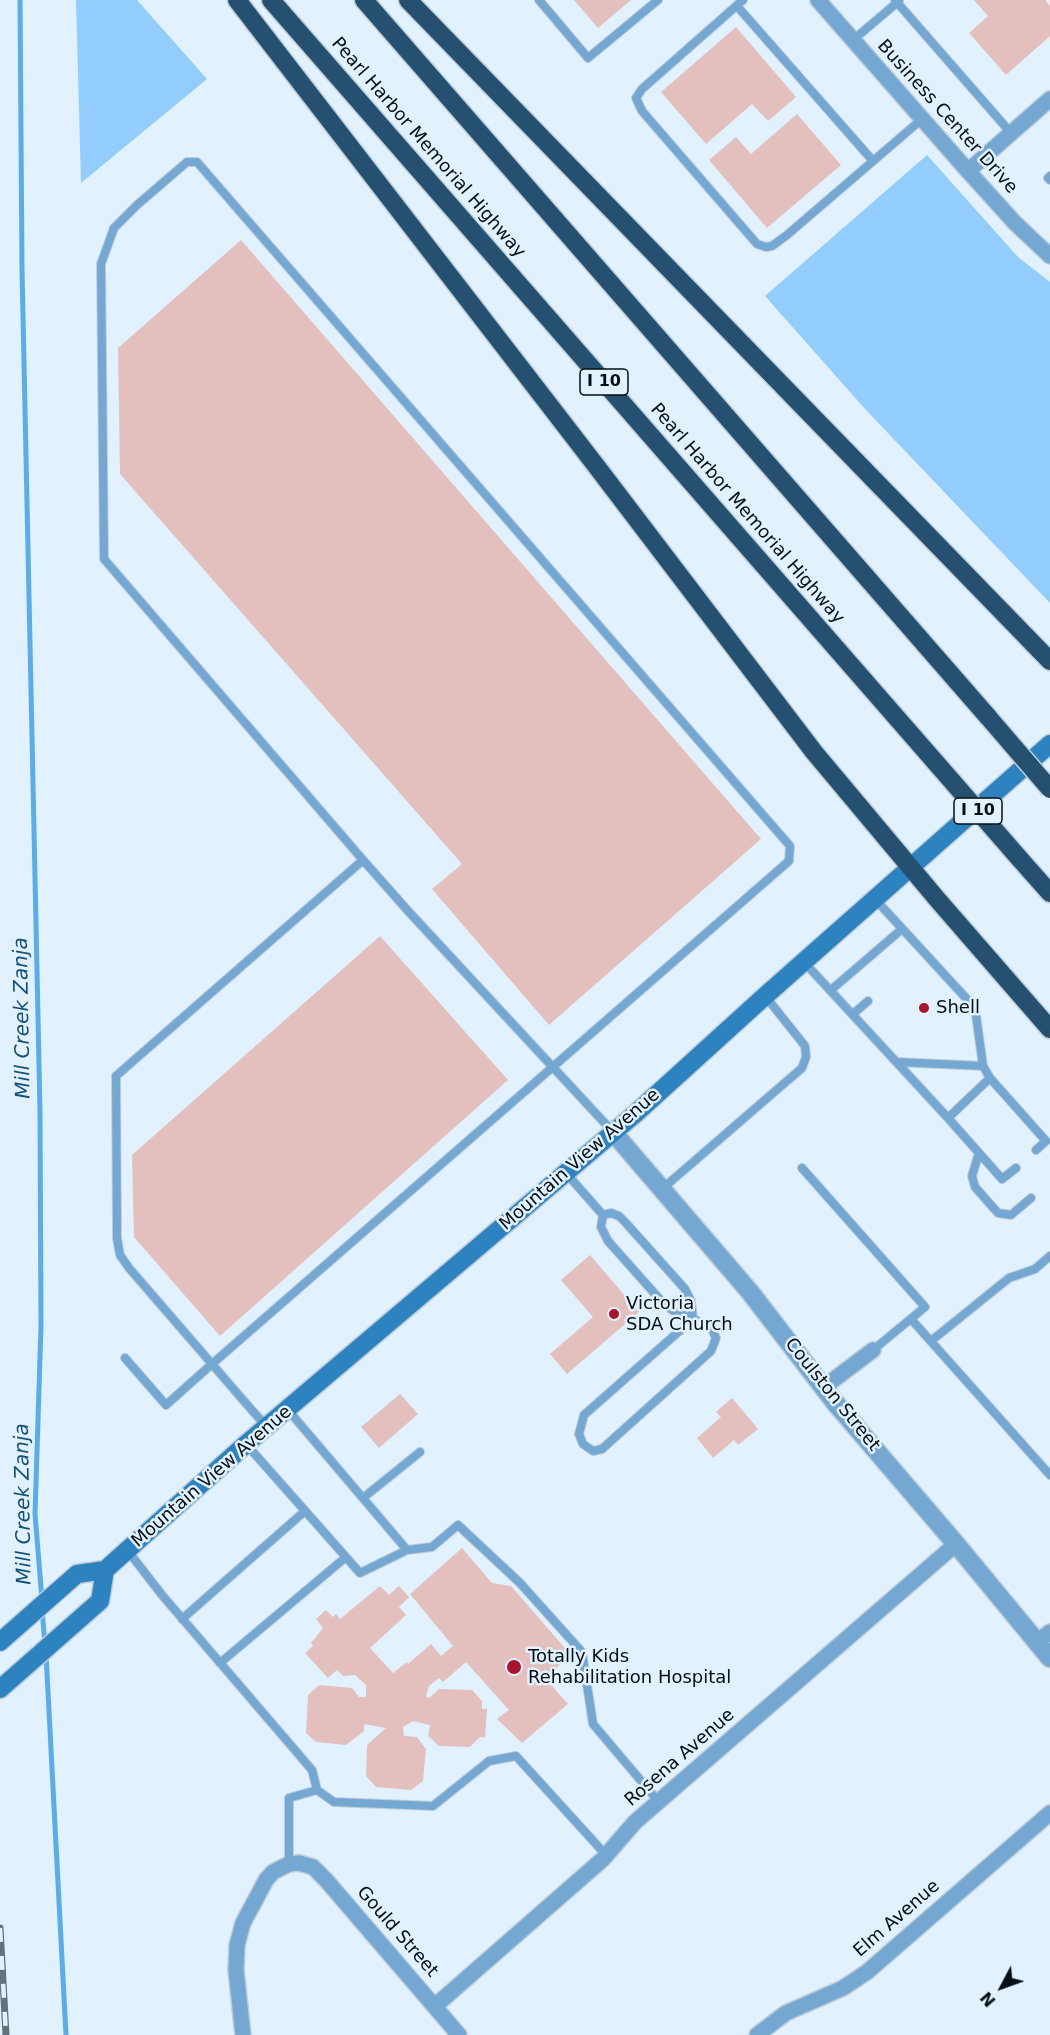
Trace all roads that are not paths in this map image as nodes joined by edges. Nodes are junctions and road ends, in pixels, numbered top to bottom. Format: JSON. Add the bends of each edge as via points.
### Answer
{"nodes":[{"id":1,"x":237,"y":0,"type":"edge"},
{"id":2,"x":271,"y":0,"type":"edge"},
{"id":3,"x":364,"y":0,"type":"edge"},
{"id":4,"x":408,"y":0,"type":"edge"},
{"id":5,"x":539,"y":0,"type":"edge"},
{"id":6,"x":658,"y":0,"type":"edge"},
{"id":7,"x":818,"y":0,"type":"edge"},
{"id":8,"x":897,"y":1,"type":"edge"},
{"id":9,"x":740,"y":3,"type":"edge"},
{"id":10,"x":853,"y":40,"type":"junction"},
{"id":11,"x":1050,"y":99,"type":"edge"},
{"id":12,"x":922,"y":119,"type":"junction"},
{"id":13,"x":1011,"y":133,"type":"junction"},
{"id":14,"x":873,"y":161,"type":"junction"},
{"id":15,"x":968,"y":171,"type":"junction"},
{"id":16,"x":1050,"y":256,"type":"edge"},
{"id":17,"x":1050,"y":661,"type":"edge"},
{"id":18,"x":1050,"y":744,"type":"edge"},
{"id":19,"x":1050,"y":789,"type":"edge"},
{"id":20,"x":363,"y":860,"type":"junction"},
{"id":21,"x":910,"y":867,"type":"junction"},
{"id":22,"x":1050,"y":893,"type":"edge"},
{"id":23,"x":875,"y":899,"type":"junction"},
{"id":24,"x":902,"y":929,"type":"junction"},
{"id":25,"x":923,"y":952,"type":"junction"},
{"id":26,"x":916,"y":959,"type":"dead end"},
{"id":27,"x":804,"y":962,"type":"junction"},
{"id":28,"x":831,"y":990,"type":"junction"},
{"id":29,"x":765,"y":996,"type":"junction"},
{"id":30,"x":868,"y":1000,"type":"dead end"},
{"id":31,"x":853,"y":1014,"type":"junction"},
{"id":32,"x":1050,"y":1029,"type":"edge"},
{"id":33,"x":897,"y":1062,"type":"junction"},
{"id":34,"x":983,"y":1066,"type":"junction"},
{"id":35,"x":552,"y":1068,"type":"junction"},
{"id":36,"x":990,"y":1077,"type":"junction"},
{"id":37,"x":948,"y":1118,"type":"junction"},
{"id":38,"x":613,"y":1132,"type":"junction"},
{"id":39,"x":1048,"y":1144,"type":"edge"},
{"id":40,"x":1036,"y":1150,"type":"dead end"},
{"id":41,"x":979,"y":1152,"type":"junction"},
{"id":42,"x":802,"y":1168,"type":"dead end"},
{"id":43,"x":1016,"y":1168,"type":"dead end"},
{"id":44,"x":566,"y":1173,"type":"junction"},
{"id":45,"x":662,"y":1189,"type":"junction"},
{"id":46,"x":1031,"y":1198,"type":"dead end"},
{"id":47,"x":603,"y":1215,"type":"junction"},
{"id":48,"x":1050,"y":1256,"type":"edge"},
{"id":49,"x":693,"y":1319,"type":"junction"},
{"id":50,"x":911,"y":1319,"type":"junction"},
{"id":51,"x":931,"y":1341,"type":"junction"},
{"id":52,"x":873,"y":1350,"type":"joint"},
{"id":53,"x":125,"y":1358,"type":"dead end"},
{"id":54,"x":212,"y":1364,"type":"junction"},
{"id":55,"x":824,"y":1388,"type":"junction"},
{"id":56,"x":287,"y":1410,"type":"junction"},
{"id":57,"x":267,"y":1427,"type":"junction"},
{"id":58,"x":246,"y":1444,"type":"junction"},
{"id":59,"x":420,"y":1452,"type":"dead end"},
{"id":60,"x":1050,"y":1475,"type":"edge"},
{"id":61,"x":363,"y":1498,"type":"junction"},
{"id":62,"x":305,"y":1511,"type":"junction"},
{"id":63,"x":956,"y":1544,"type":"junction"},
{"id":64,"x":406,"y":1550,"type":"junction"},
{"id":65,"x":128,"y":1551,"type":"junction"},
{"id":66,"x":346,"y":1557,"type":"junction"},
{"id":67,"x":105,"y":1570,"type":"junction"},
{"id":68,"x":182,"y":1619,"type":"junction"},
{"id":69,"x":1043,"y":1637,"type":"edge"},
{"id":70,"x":1,"y":1642,"type":"edge"},
{"id":71,"x":1050,"y":1658,"type":"edge"},
{"id":72,"x":220,"y":1663,"type":"junction"},
{"id":73,"x":2,"y":1687,"type":"edge"},
{"id":74,"x":317,"y":1790,"type":"junction"},
{"id":75,"x":659,"y":1802,"type":"junction"},
{"id":76,"x":1050,"y":1813,"type":"edge"},
{"id":77,"x":606,"y":1855,"type":"junction"},
{"id":78,"x":294,"y":1863,"type":"junction"},
{"id":79,"x":435,"y":2006,"type":"junction"},
{"id":80,"x":243,"y":2035,"type":"edge"},
{"id":81,"x":459,"y":2035,"type":"edge"},
{"id":82,"x":757,"y":2035,"type":"edge"}],
"edges":[{"from":1,"to":21,"type":"highway","via":[[807,742]]},
{"from":2,"to":22,"type":"highway","name":"Pearl Harbor Memorial Highway","number":"I 10","bridge":true},
{"from":3,"to":19,"type":"highway","bridge":true},
{"from":4,"to":17,"type":"highway"},
{"from":5,"to":6,"type":"lane","via":[[588,58]]},
{"from":7,"to":10,"type":"street","name":"Business Center Drive"},
{"from":8,"to":10,"type":"lane"},
{"from":8,"to":13,"type":"lane"},
{"from":9,"to":14,"type":"lane"},
{"from":9,"to":14,"type":"lane","via":[[642,89],[636,98],[642,111],[757,244],[766,247],[787,236]]},
{"from":10,"to":12,"type":"street","name":"Business Center Drive"},
{"from":11,"to":13,"type":"street"},
{"from":12,"to":14,"type":"lane"},
{"from":12,"to":15,"type":"street","name":"Business Center Drive"},
{"from":13,"to":15,"type":"street"},
{"from":15,"to":16,"type":"street","name":"Business Center Drive"},
{"from":18,"to":21,"type":"main road","name":"Mountain View Avenue"},
{"from":20,"to":35,"type":"lane"},
{"from":20,"to":35,"type":"lane","via":[[104,559],[102,264],[114,228],[187,162],[197,162],[790,846],[789,861]]},
{"from":20,"to":54,"type":"lane","via":[[116,1076],[120,1255]]},
{"from":21,"to":23,"type":"main road","name":"Mountain View Avenue"},
{"from":21,"to":32,"type":"highway"},
{"from":23,"to":24,"type":"lane"},
{"from":23,"to":27,"type":"main road","name":"Mountain View Avenue"},
{"from":24,"to":25,"type":"lane"},
{"from":24,"to":28,"type":"lane"},
{"from":25,"to":26,"type":"lane"},
{"from":25,"to":34,"type":"lane","via":[[975,1008]]},
{"from":27,"to":28,"type":"lane"},
{"from":27,"to":29,"type":"main road","name":"Mountain View Avenue"},
{"from":28,"to":31,"type":"lane"},
{"from":29,"to":38,"type":"main road","name":"Mountain View Avenue"},
{"from":29,"to":45,"type":"lane","via":[[805,1046],[802,1068]]},
{"from":30,"to":31,"type":"lane"},
{"from":31,"to":33,"type":"lane"},
{"from":33,"to":34,"type":"lane"},
{"from":33,"to":37,"type":"lane"},
{"from":34,"to":36,"type":"lane"},
{"from":35,"to":38,"type":"lane"},
{"from":35,"to":54,"type":"lane"},
{"from":36,"to":37,"type":"lane"},
{"from":36,"to":39,"type":"lane"},
{"from":37,"to":41,"type":"lane"},
{"from":38,"to":44,"type":"main road","name":"Mountain View Avenue"},
{"from":38,"to":45,"type":"street","name":"Coulston Street"},
{"from":39,"to":40,"type":"lane"},
{"from":41,"to":43,"type":"lane","via":[[1002,1179]]},
{"from":41,"to":46,"type":"lane","via":[[972,1176],[975,1187],[998,1213],[1011,1215]]},
{"from":42,"to":50,"type":"lane","via":[[925,1307]]},
{"from":44,"to":47,"type":"lane"},
{"from":44,"to":56,"type":"main road","name":"Mountain View Avenue"},
{"from":45,"to":55,"type":"street","name":"Coulston Street","via":[[750,1292]]},
{"from":47,"to":49,"type":"lane","via":[[601,1227],[608,1240],[664,1304]]},
{"from":47,"to":49,"type":"lane","via":[[619,1216],[685,1289]]},
{"from":48,"to":51,"type":"lane","via":[[1035,1269],[1009,1278]]},
{"from":49,"to":49,"type":"lane","via":[[584,1415],[579,1434],[584,1444],[593,1451],[602,1449],[711,1351],[716,1338],[711,1327]]},
{"from":50,"to":51,"type":"lane"},
{"from":50,"to":52,"type":"lane"},
{"from":51,"to":60,"type":"lane"},
{"from":52,"to":55,"type":"street"},
{"from":53,"to":54,"type":"lane","via":[[166,1405]]},
{"from":54,"to":57,"type":"lane"},
{"from":55,"to":63,"type":"street","name":"Coulston Street"},
{"from":56,"to":57,"type":"main road","name":"Mountain View Avenue"},
{"from":56,"to":61,"type":"lane"},
{"from":57,"to":58,"type":"main road","name":"Mountain View Avenue"},
{"from":58,"to":62,"type":"lane"},
{"from":58,"to":65,"type":"main road","name":"Mountain View Avenue"},
{"from":59,"to":61,"type":"lane"},
{"from":61,"to":64,"type":"lane"},
{"from":62,"to":66,"type":"lane"},
{"from":62,"to":68,"type":"lane"},
{"from":63,"to":69,"type":"street","name":"Coulston Street"},
{"from":63,"to":75,"type":"street","name":"Rosena Avenue"},
{"from":64,"to":66,"type":"lane","via":[[360,1573]]},
{"from":64,"to":75,"type":"lane","via":[[432,1547],[458,1525],[520,1583],[582,1652],[593,1724]]},
{"from":65,"to":67,"type":"main road","name":"Mountain View Avenue"},
{"from":65,"to":68,"type":"lane"},
{"from":66,"to":72,"type":"lane"},
{"from":67,"to":70,"type":"main road","via":[[76,1574]]},
{"from":67,"to":73,"type":"main road","via":[[100,1601]]},
{"from":68,"to":72,"type":"lane"},
{"from":69,"to":71,"type":"street","name":"Coulston Street"},
{"from":72,"to":74,"type":"lane","via":[[312,1770]]},
{"from":74,"to":77,"type":"lane","via":[[334,1802],[433,1806],[489,1761],[516,1756]]},
{"from":74,"to":78,"type":"lane","via":[[289,1798]]},
{"from":75,"to":77,"type":"street","name":"Rosena Avenue"},
{"from":76,"to":82,"type":"street","name":"Elm Avenue","via":[[867,1972],[843,1988],[786,2013]]},
{"from":77,"to":79,"type":"street","name":"Rosena Avenue"},
{"from":78,"to":79,"type":"street","name":"Gould Street","via":[[313,1867],[326,1880]]},
{"from":78,"to":80,"type":"street","via":[[273,1872],[266,1880],[243,1923],[236,1970]]},
{"from":79,"to":81,"type":"street","name":"Gould Street"}]}
